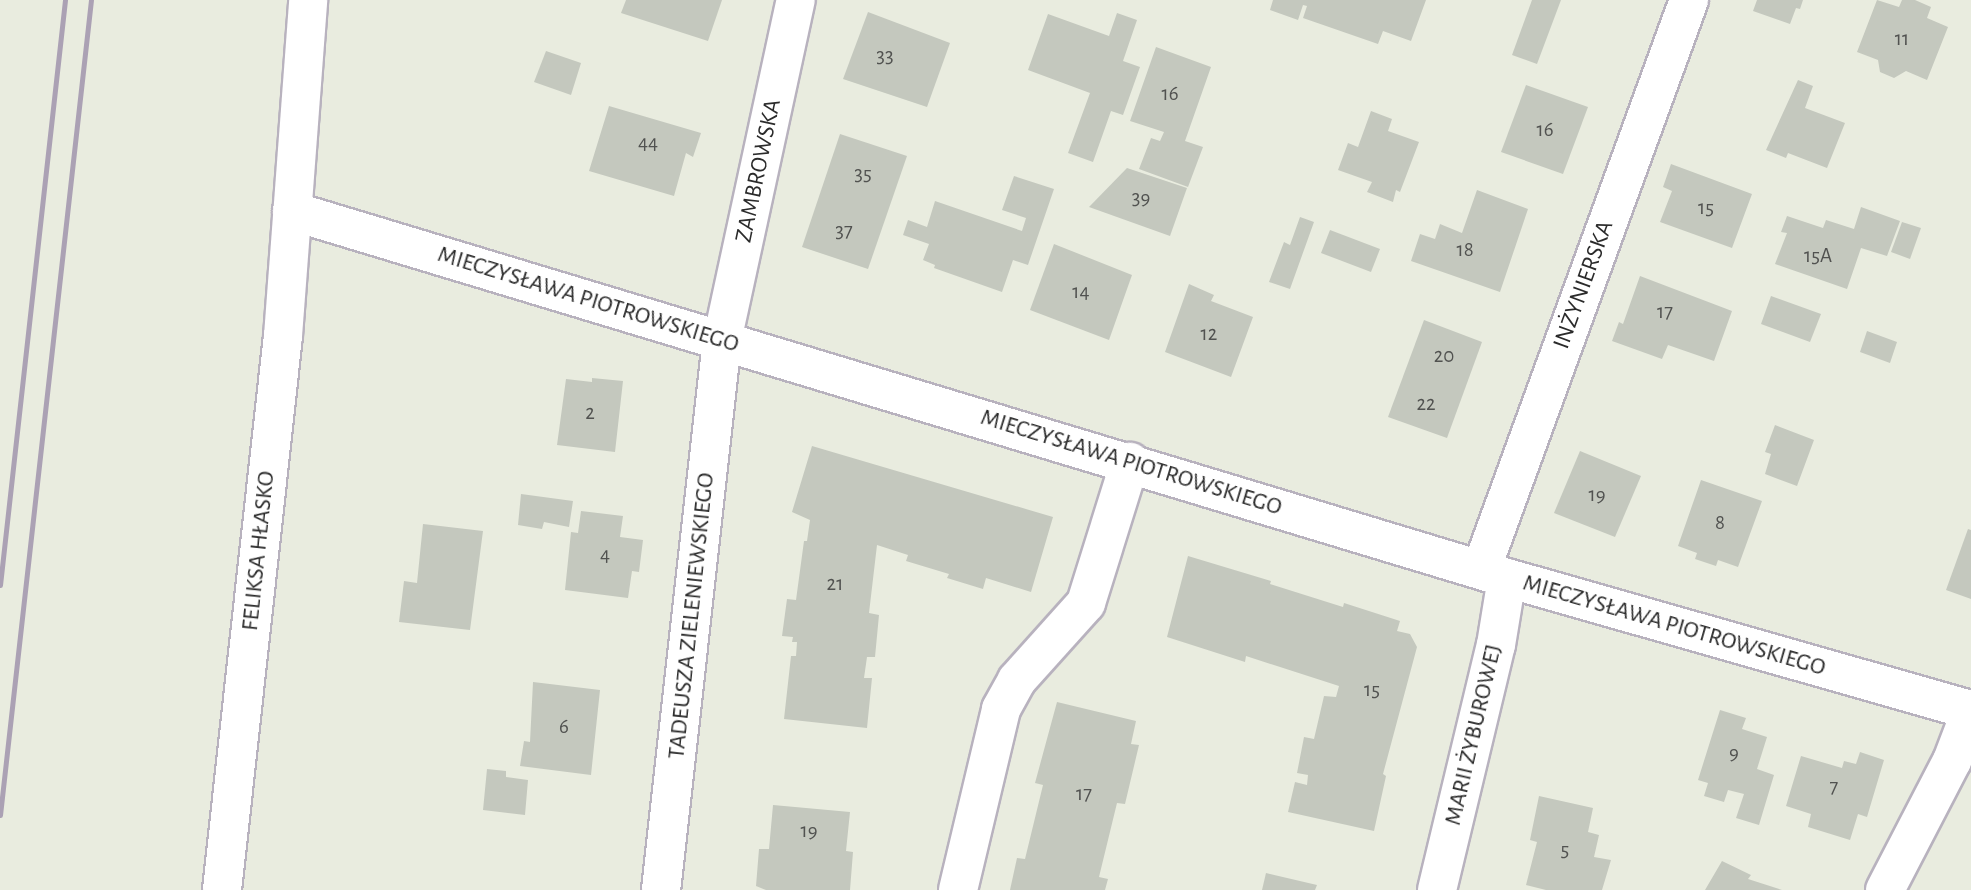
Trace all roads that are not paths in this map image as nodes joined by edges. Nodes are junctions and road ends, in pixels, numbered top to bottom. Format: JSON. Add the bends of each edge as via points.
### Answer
{"nodes":[{"id":1,"x":308,"y":0,"type":"edge"},
{"id":2,"x":796,"y":0,"type":"edge"},
{"id":3,"x":1689,"y":0,"type":"edge"},
{"id":4,"x":292,"y":211,"type":"junction"},
{"id":5,"x":722,"y":341,"type":"junction"},
{"id":6,"x":1130,"y":462,"type":"junction"},
{"id":7,"x":1494,"y":574,"type":"junction"},
{"id":8,"x":1971,"y":710,"type":"edge"},
{"id":9,"x":222,"y":890,"type":"edge"},
{"id":10,"x":662,"y":890,"type":"edge"},
{"id":11,"x":958,"y":890,"type":"edge"},
{"id":12,"x":1437,"y":890,"type":"edge"},
{"id":13,"x":1885,"y":890,"type":"edge"}],
"edges":[{"from":1,"to":4,"type":"street","name":"FELIKSA HŁASKO"},
{"from":2,"to":5,"type":"street","name":"ZAMBROWSKA"},
{"from":3,"to":7,"type":"street","name":"INŻYNIERSKA"},
{"from":4,"to":5,"type":"street","name":"MIECZYSŁAWA PIOTROWSKIEGO"},
{"from":4,"to":9,"type":"street","name":"FELIKSA HŁASKO","via":[[283,337]]},
{"from":5,"to":6,"type":"street","name":"MIECZYSŁAWA PIOTROWSKIEGO"},
{"from":5,"to":10,"type":"street","name":"TADEUSZA ZIELENIEWSKIEGO"},
{"from":6,"to":7,"type":"street","name":"MIECZYSŁAWA PIOTROWSKIEGO"},
{"from":6,"to":11,"type":"street","via":[[1086,603],[1017,680],[1001,709]]},
{"from":7,"to":8,"type":"street","name":"MIECZYSŁAWA PIOTROWSKIEGO"},
{"from":7,"to":12,"type":"street","name":"MARII ŻYBUROWEJ","via":[[1496,645]]},
{"from":8,"to":13,"type":"street","via":[[1952,761]]}]}
